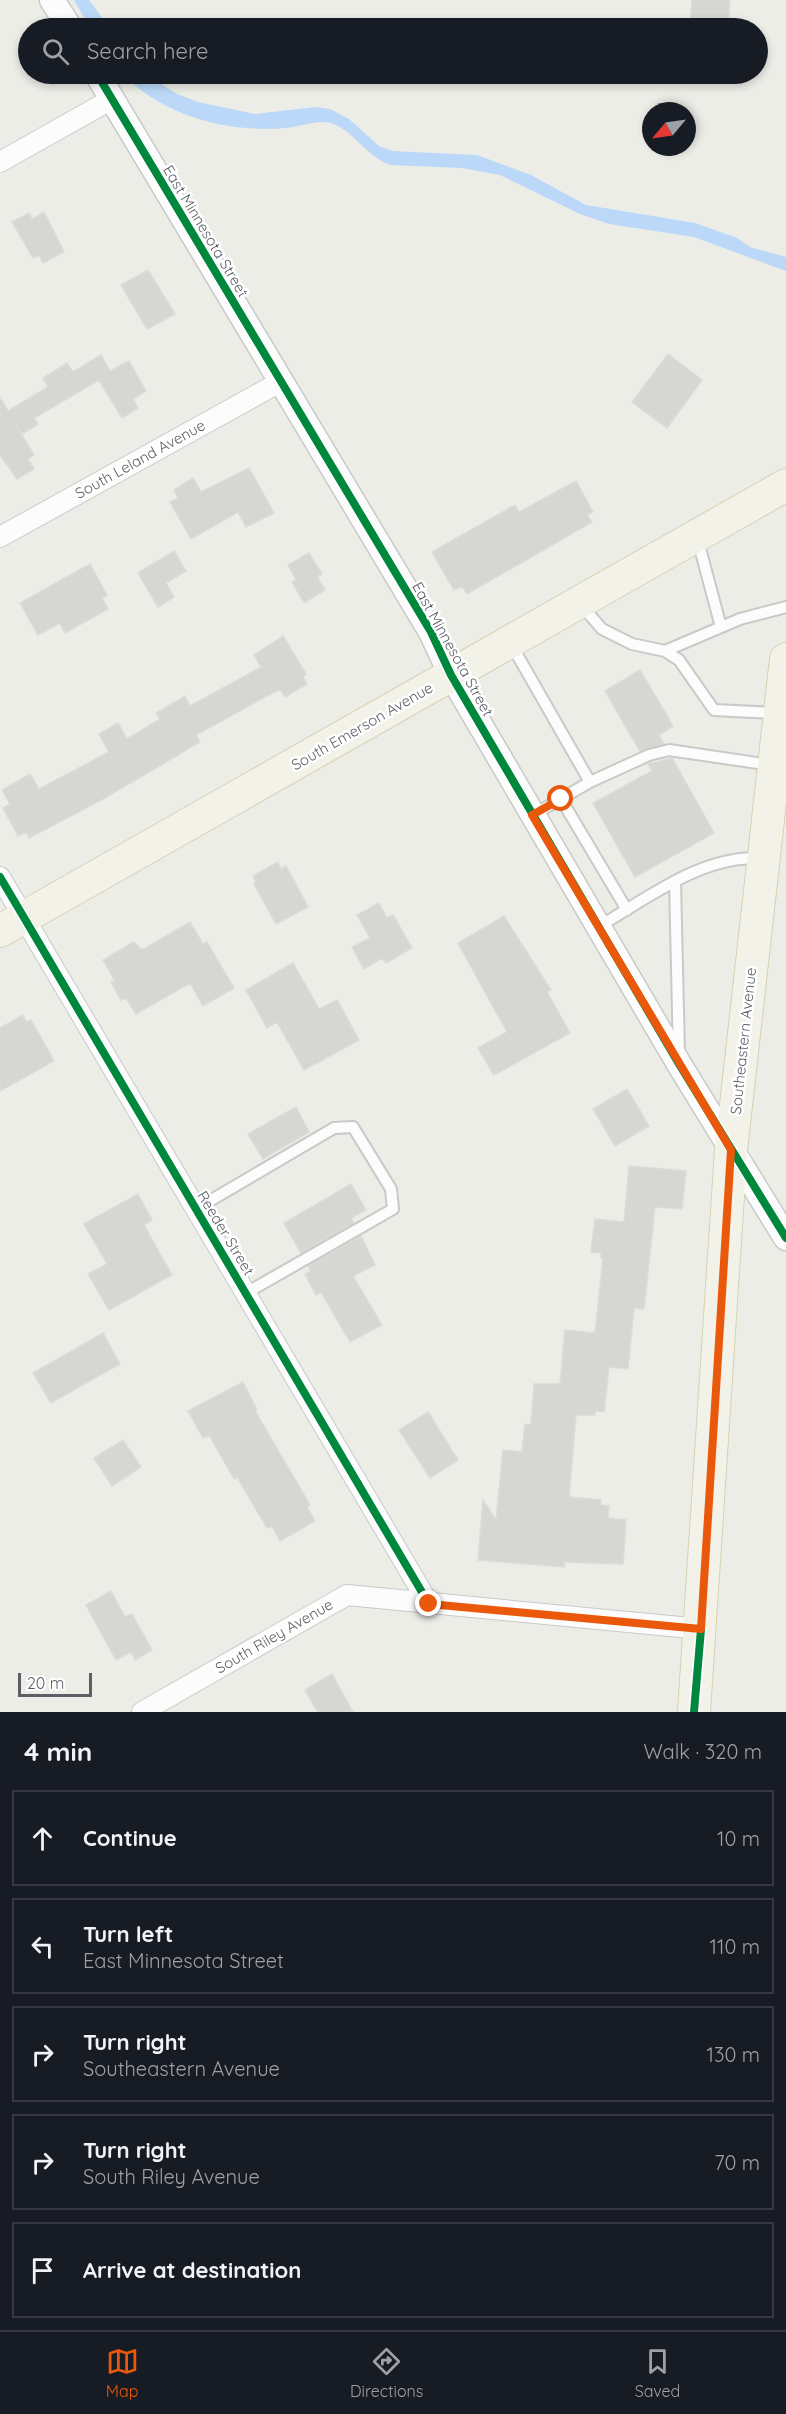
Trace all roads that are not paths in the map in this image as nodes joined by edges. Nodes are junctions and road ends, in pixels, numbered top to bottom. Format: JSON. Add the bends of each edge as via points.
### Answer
{"nodes":[{"id":1,"x":52,"y":0,"type":"edge"},
{"id":2,"x":63,"y":18,"type":"edge"},
{"id":3,"x":103,"y":84,"type":"edge"},
{"id":4,"x":112,"y":99,"type":"junction"},
{"id":5,"x":0,"y":162,"type":"edge"},
{"id":6,"x":280,"y":382,"type":"junction"},
{"id":7,"x":786,"y":485,"type":"edge"},
{"id":8,"x":697,"y":536,"type":"junction"},
{"id":9,"x":0,"y":537,"type":"edge"},
{"id":10,"x":579,"y":603,"type":"junction"},
{"id":11,"x":786,"y":607,"type":"edge"},
{"id":12,"x":721,"y":627,"type":"junction"},
{"id":13,"x":510,"y":642,"type":"junction"},
{"id":14,"x":666,"y":651,"type":"junction"},
{"id":15,"x":786,"y":659,"type":"edge"},
{"id":16,"x":451,"y":675,"type":"junction"},
{"id":17,"x":780,"y":713,"type":"junction"},
{"id":18,"x":774,"y":766,"type":"junction"},
{"id":19,"x":590,"y":782,"type":"junction"},
{"id":20,"x":561,"y":799,"type":"junction"},
{"id":21,"x":532,"y":815,"type":"junction"},
{"id":22,"x":764,"y":858,"type":"junction"},
{"id":23,"x":0,"y":877,"type":"edge"},
{"id":24,"x":675,"y":882,"type":"junction"},
{"id":25,"x":627,"y":910,"type":"junction"},
{"id":26,"x":12,"y":924,"type":"edge"},
{"id":27,"x":598,"y":927,"type":"junction"},
{"id":28,"x":679,"y":1064,"type":"junction"},
{"id":29,"x":731,"y":1150,"type":"junction"},
{"id":30,"x":196,"y":1209,"type":"junction"},
{"id":31,"x":786,"y":1238,"type":"edge"},
{"id":32,"x":246,"y":1293,"type":"junction"},
{"id":33,"x":429,"y":1604,"type":"junction"},
{"id":34,"x":701,"y":1629,"type":"junction"},
{"id":35,"x":142,"y":1712,"type":"edge"},
{"id":36,"x":693,"y":1712,"type":"edge"}],
"edges":[{"from":1,"to":2,"type":"street"},
{"from":3,"to":4,"type":"street","name":"East Minnesota Street"},
{"from":4,"to":5,"type":"street"},
{"from":4,"to":6,"type":"street","name":"East Minnesota Street"},
{"from":6,"to":9,"type":"street","name":"South Leland Avenue"},
{"from":6,"to":16,"type":"street","name":"East Minnesota Street","via":[[431,632]]},
{"from":7,"to":8,"type":"main road","name":"South Emerson Avenue"},
{"from":8,"to":10,"type":"main road","name":"South Emerson Avenue"},
{"from":8,"to":12,"type":"lane"},
{"from":10,"to":13,"type":"main road","name":"South Emerson Avenue"},
{"from":10,"to":14,"type":"lane","via":[[602,630],[632,644]]},
{"from":11,"to":12,"type":"lane"},
{"from":12,"to":14,"type":"lane"},
{"from":13,"to":16,"type":"main road","name":"South Emerson Avenue"},
{"from":13,"to":19,"type":"lane"},
{"from":14,"to":17,"type":"lane","via":[[679,660],[714,710]]},
{"from":15,"to":17,"type":"main road","name":"Southeastern Avenue"},
{"from":16,"to":21,"type":"street","name":"East Minnesota Street"},
{"from":16,"to":26,"type":"main road","name":"South Emerson Avenue"},
{"from":17,"to":18,"type":"main road","name":"Southeastern Avenue"},
{"from":18,"to":19,"type":"lane","via":[[669,750]]},
{"from":18,"to":22,"type":"main road","name":"Southeastern Avenue"},
{"from":19,"to":20,"type":"lane"},
{"from":20,"to":21,"type":"lane"},
{"from":20,"to":25,"type":"lane"},
{"from":21,"to":27,"type":"street","name":"East Minnesota Street"},
{"from":22,"to":24,"type":"lane","via":[[739,857],[712,863]]},
{"from":22,"to":29,"type":"main road","name":"Southeastern Avenue"},
{"from":23,"to":26,"type":"street","name":"Reeder Street"},
{"from":24,"to":25,"type":"lane"},
{"from":24,"to":28,"type":"lane"},
{"from":25,"to":27,"type":"lane"},
{"from":26,"to":30,"type":"street","name":"Reeder Street"},
{"from":27,"to":28,"type":"street","name":"East Minnesota Street"},
{"from":28,"to":29,"type":"street","name":"East Minnesota Street"},
{"from":29,"to":31,"type":"street","name":"East Minnesota Street"},
{"from":29,"to":34,"type":"main road","name":"Southeastern Avenue"},
{"from":30,"to":32,"type":"street","name":"Reeder Street"},
{"from":30,"to":32,"type":"lane","via":[[334,1128],[353,1127],[391,1189],[393,1209]]},
{"from":32,"to":33,"type":"street","name":"Reeder Street"},
{"from":33,"to":34,"type":"street","name":"South Riley Avenue"},
{"from":33,"to":35,"type":"street","name":"South Riley Avenue","via":[[347,1594]]},
{"from":34,"to":36,"type":"main road","name":"Southeastern Avenue"}]}
